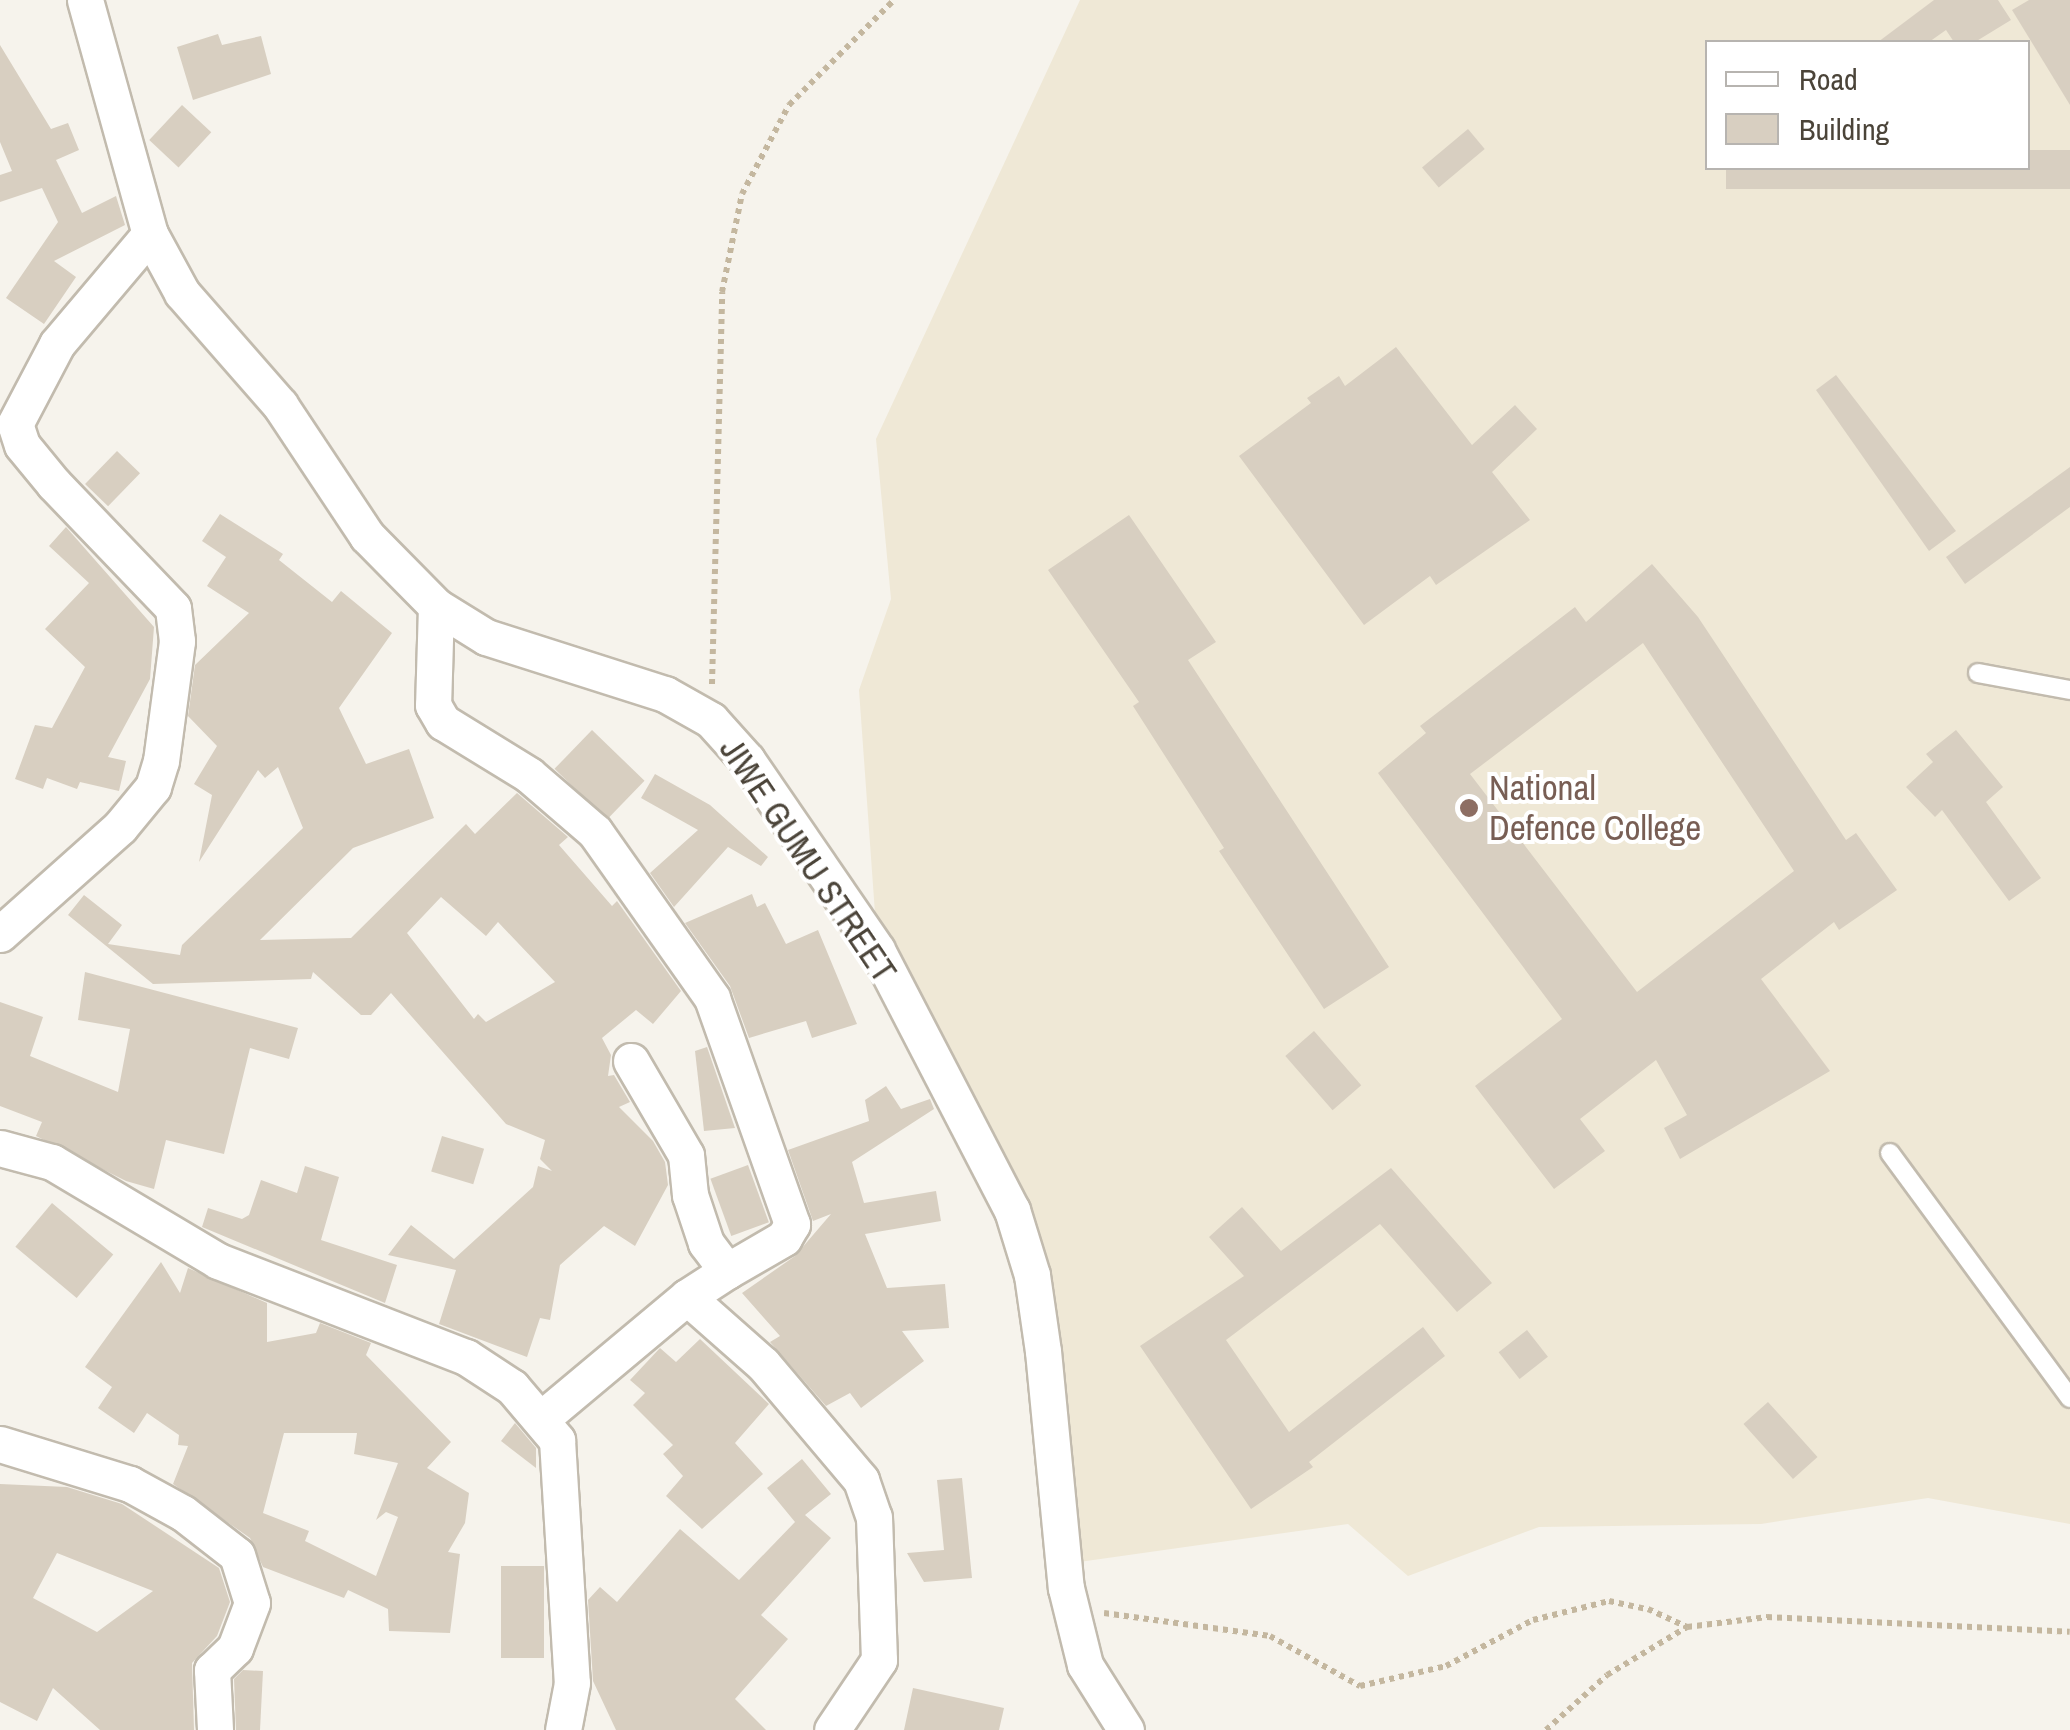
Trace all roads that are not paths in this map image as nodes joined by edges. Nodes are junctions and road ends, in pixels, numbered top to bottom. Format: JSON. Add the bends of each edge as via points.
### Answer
{"nodes":[{"id":1,"x":85,"y":0,"type":"edge"},
{"id":2,"x":150,"y":234,"type":"junction"},
{"id":3,"x":7,"y":433,"type":"edge"},
{"id":4,"x":436,"y":606,"type":"junction"},
{"id":5,"x":1978,"y":673,"type":"dead end"},
{"id":6,"x":2070,"y":690,"type":"edge"},
{"id":7,"x":0,"y":934,"type":"edge"},
{"id":8,"x":630,"y":1061,"type":"dead end"},
{"id":9,"x":0,"y":1148,"type":"edge"},
{"id":10,"x":1890,"y":1153,"type":"dead end"},
{"id":11,"x":728,"y":1271,"type":"junction"},
{"id":12,"x":686,"y":1297,"type":"junction"},
{"id":13,"x":2070,"y":1398,"type":"edge"},
{"id":14,"x":540,"y":1418,"type":"junction"},
{"id":15,"x":0,"y":1444,"type":"edge"},
{"id":16,"x":566,"y":1716,"type":"edge"},
{"id":17,"x":215,"y":1730,"type":"edge"},
{"id":18,"x":596,"y":1730,"type":"edge"},
{"id":19,"x":832,"y":1730,"type":"edge"},
{"id":20,"x":1126,"y":1730,"type":"edge"}],
"edges":[{"from":1,"to":2,"type":"street","name":"JIWE GUMU STREET"},
{"from":2,"to":3,"type":"street","via":[[58,344]]},
{"from":2,"to":4,"type":"street","name":"JIWE GUMU STREET","via":[[182,293],[280,404],[367,536]]},
{"from":3,"to":7,"type":"street","via":[[173,608],[177,641],[153,787],[120,827]]},
{"from":4,"to":11,"type":"street","via":[[433,705],[443,722],[529,775],[595,832],[712,998],[792,1224],[784,1238]]},
{"from":4,"to":20,"type":"street","name":"JIWE GUMU STREET","via":[[486,636],[665,694],[712,720],[747,760],[877,950],[1012,1210],[1032,1275],[1071,1608],[1085,1665]]},
{"from":5,"to":6,"type":"lane"},
{"from":8,"to":11,"type":"street","via":[[686,1155],[706,1243]]},
{"from":9,"to":14,"type":"street","via":[[52,1162],[218,1261],[466,1356],[512,1387]]},
{"from":10,"to":13,"type":"lane"},
{"from":11,"to":12,"type":"street"},
{"from":12,"to":14,"type":"street"},
{"from":12,"to":19,"type":"street","via":[[764,1364],[860,1480],[874,1517],[879,1660]]},
{"from":14,"to":16,"type":"street","via":[[557,1440]]},
{"from":15,"to":17,"type":"street","via":[[130,1484],[183,1513],[237,1555],[252,1603],[235,1648],[212,1670]]},
{"from":16,"to":18,"type":"street"}]}
